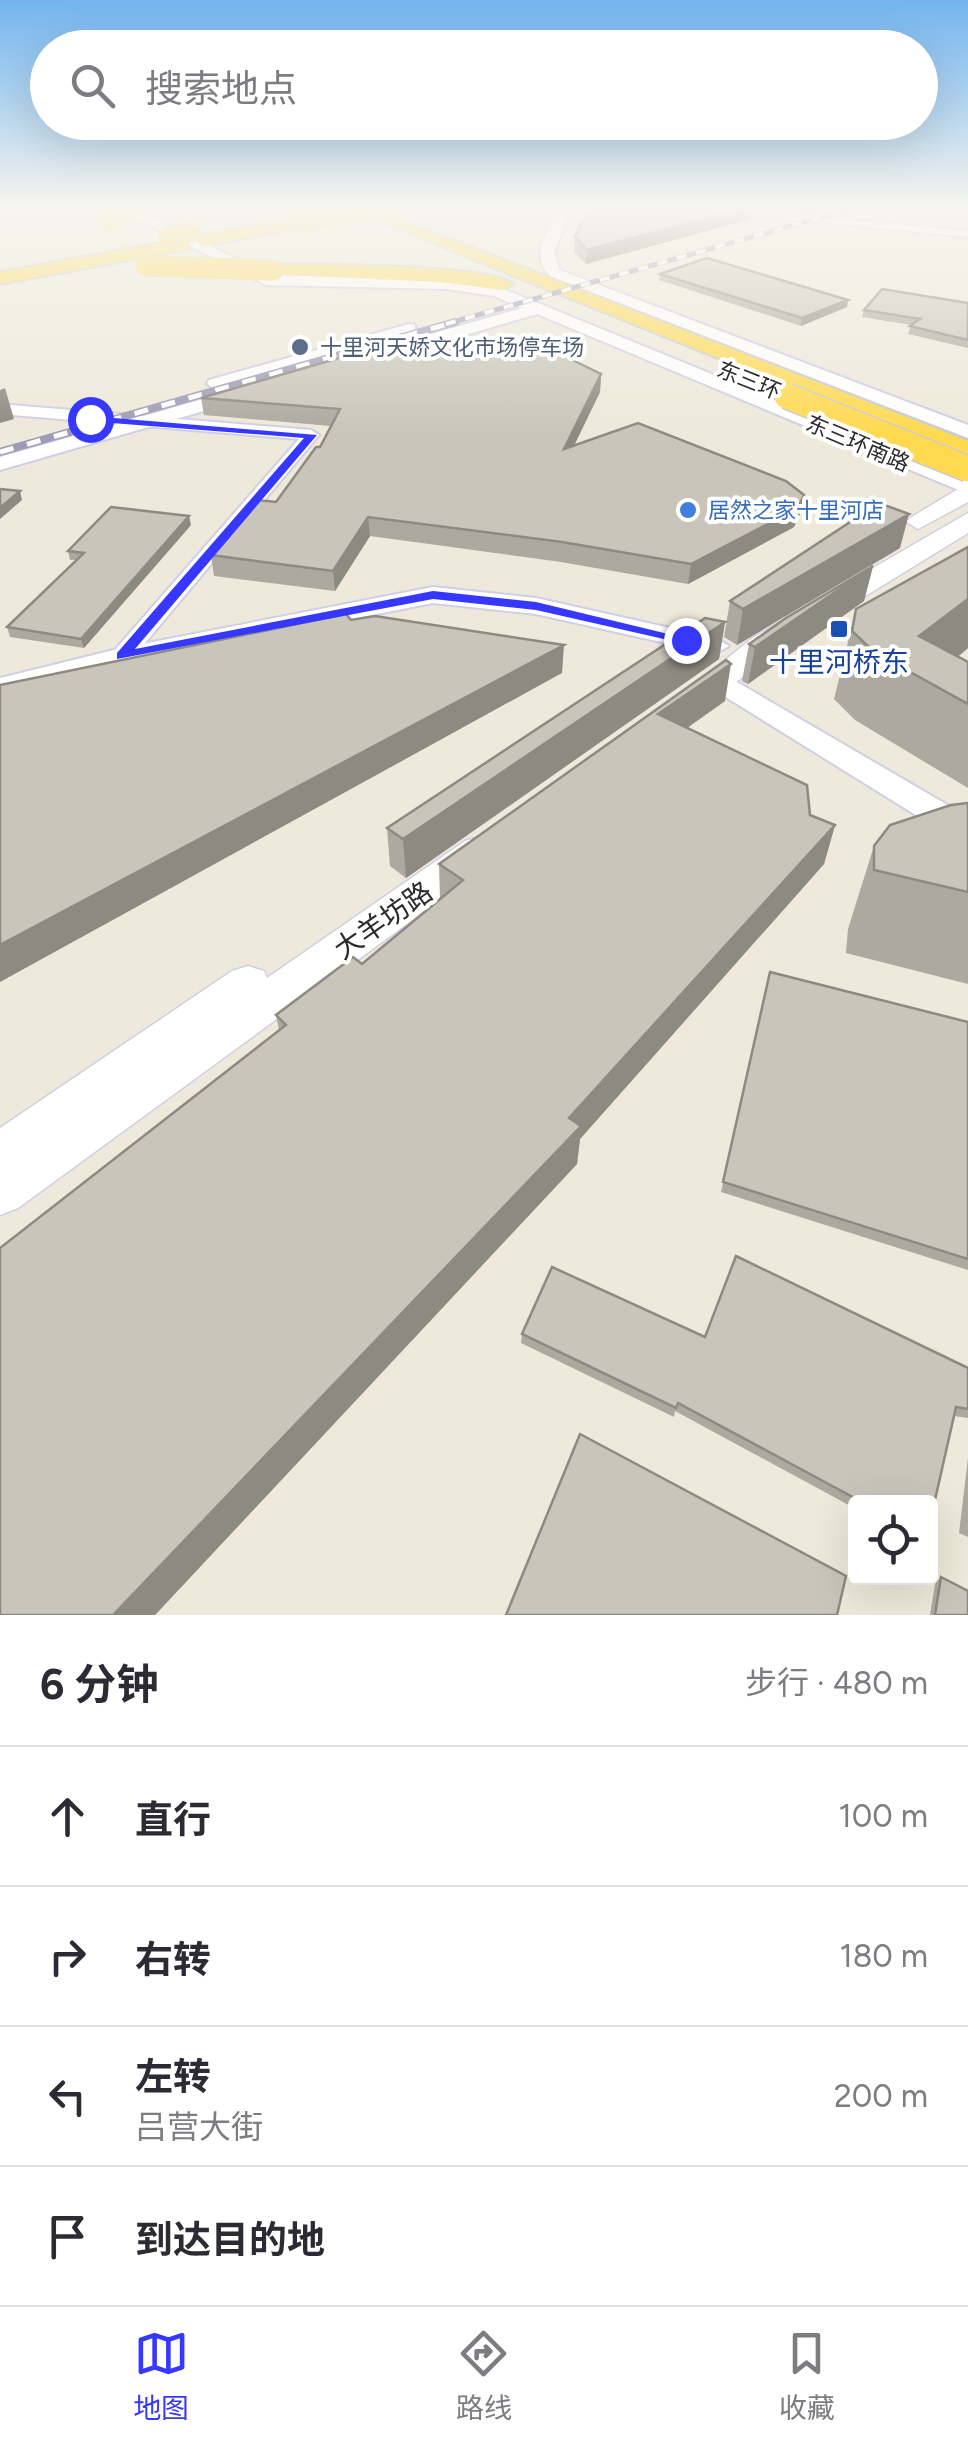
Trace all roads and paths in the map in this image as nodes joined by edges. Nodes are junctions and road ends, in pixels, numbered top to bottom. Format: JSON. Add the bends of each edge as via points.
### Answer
{"nodes":[{"id":1,"x":373,"y":282,"type":"edge"},
{"id":2,"x":481,"y":282,"type":"edge"},
{"id":3,"x":486,"y":282,"type":"edge"},
{"id":4,"x":530,"y":282,"type":"edge"},
{"id":5,"x":577,"y":282,"type":"edge"},
{"id":6,"x":527,"y":299,"type":"junction"},
{"id":7,"x":619,"y":320,"type":"junction"},
{"id":8,"x":772,"y":358,"type":"junction"},
{"id":9,"x":694,"y":374,"type":"junction"},
{"id":10,"x":797,"y":392,"type":"junction"},
{"id":11,"x":0,"y":408,"type":"edge"},
{"id":12,"x":98,"y":417,"type":"junction"},
{"id":13,"x":144,"y":422,"type":"junction"},
{"id":14,"x":968,"y":432,"type":"edge"},
{"id":15,"x":0,"y":444,"type":"edge"},
{"id":16,"x":968,"y":451,"type":"edge"},
{"id":17,"x":0,"y":464,"type":"edge"},
{"id":18,"x":963,"y":478,"type":"edge"},
{"id":19,"x":968,"y":521,"type":"edge"},
{"id":20,"x":122,"y":656,"type":"junction"},
{"id":21,"x":719,"y":663,"type":"junction"},
{"id":22,"x":0,"y":687,"type":"edge"},
{"id":23,"x":660,"y":710,"type":"edge"},
{"id":24,"x":968,"y":832,"type":"edge"},
{"id":25,"x":0,"y":1156,"type":"edge"},
{"id":26,"x":0,"y":1191,"type":"edge"}],
"edges":[{"from":1,"to":6,"type":"street","name":"东三环南路","via":[[447,284]]},
{"from":2,"to":6,"type":"highway","bridge":true},
{"from":3,"to":6,"type":"highway"},
{"from":4,"to":7,"type":"highway"},
{"from":5,"to":8,"type":"street","name":"东三环南路"},
{"from":6,"to":7,"type":"highway","name":"东三环"},
{"from":6,"to":9,"type":"street","name":"东三环南路"},
{"from":6,"to":12,"type":"street"},
{"from":6,"to":13,"type":"street"},
{"from":7,"to":8,"type":"highway"},
{"from":7,"to":9,"type":"highway"},
{"from":7,"to":10,"type":"highway","name":"东三环"},
{"from":8,"to":14,"type":"street","name":"东三环南路"},
{"from":9,"to":18,"type":"street","name":"东三环南路"},
{"from":10,"to":16,"type":"highway","name":"东三环"},
{"from":10,"to":18,"type":"highway","name":"东三环","bridge":true},
{"from":11,"to":12,"type":"street"},
{"from":12,"to":13,"type":"street"},
{"from":12,"to":15,"type":"street"},
{"from":13,"to":17,"type":"street"},
{"from":13,"to":20,"type":"street","via":[[312,435]]},
{"from":18,"to":21,"type":"main road","via":[[739,631]]},
{"from":19,"to":21,"type":"main road","via":[[765,644]]},
{"from":20,"to":21,"type":"street","via":[[433,595],[536,606]]},
{"from":20,"to":22,"type":"street"},
{"from":21,"to":23,"type":"main road"},
{"from":21,"to":24,"type":"street"},
{"from":25,"to":26,"type":"main road","name":"大羊坊路","via":[[496,825]]}]}
